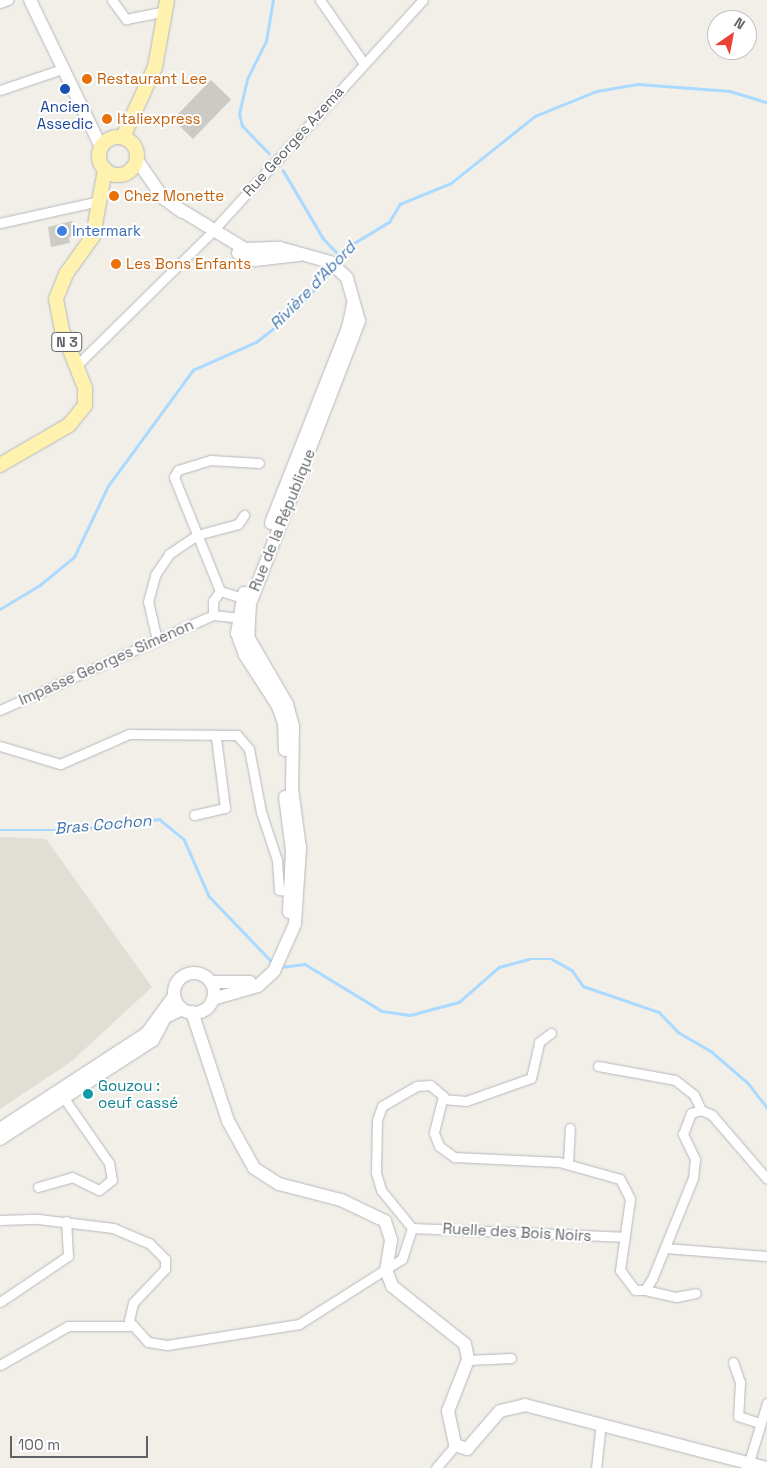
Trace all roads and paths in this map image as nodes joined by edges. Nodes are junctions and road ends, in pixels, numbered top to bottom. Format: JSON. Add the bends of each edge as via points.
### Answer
{"nodes":[{"id":1,"x":8,"y":0,"type":"edge"},
{"id":2,"x":30,"y":0,"type":"edge"},
{"id":3,"x":112,"y":0,"type":"edge"},
{"id":4,"x":320,"y":0,"type":"edge"},
{"id":5,"x":423,"y":0,"type":"edge"},
{"id":6,"x":0,"y":4,"type":"edge"},
{"id":7,"x":167,"y":5,"type":"edge"},
{"id":8,"x":363,"y":62,"type":"junction"},
{"id":9,"x":62,"y":69,"type":"junction"},
{"id":10,"x":0,"y":90,"type":"edge"},
{"id":11,"x":101,"y":141,"type":"junction"},
{"id":12,"x":129,"y":141,"type":"junction"},
{"id":13,"x":134,"y":165,"type":"junction"},
{"id":14,"x":107,"y":175,"type":"junction"},
{"id":15,"x":99,"y":201,"type":"junction"},
{"id":16,"x":0,"y":223,"type":"edge"},
{"id":17,"x":213,"y":231,"type":"junction"},
{"id":18,"x":76,"y":366,"type":"junction"},
{"id":19,"x":260,"y":463,"type":"dead end"},
{"id":20,"x":0,"y":465,"type":"edge"},
{"id":21,"x":244,"y":515,"type":"dead end"},
{"id":22,"x":197,"y":535,"type":"junction"},
{"id":23,"x":220,"y":591,"type":"junction"},
{"id":24,"x":245,"y":609,"type":"junction"},
{"id":25,"x":213,"y":615,"type":"junction"},
{"id":26,"x":157,"y":640,"type":"junction"},
{"id":27,"x":0,"y":710,"type":"edge"},
{"id":28,"x":216,"y":738,"type":"junction"},
{"id":29,"x":0,"y":746,"type":"edge"},
{"id":30,"x":194,"y":815,"type":"dead end"},
{"id":31,"x":294,"y":892,"type":"junction"},
{"id":32,"x":269,"y":975,"type":"junction"},
{"id":33,"x":211,"y":982,"type":"junction"},
{"id":34,"x":174,"y":996,"type":"junction"},
{"id":35,"x":209,"y":1004,"type":"junction"},
{"id":36,"x":187,"y":1011,"type":"junction"},
{"id":37,"x":551,"y":1033,"type":"dead end"},
{"id":38,"x":202,"y":1036,"type":"junction"},
{"id":39,"x":598,"y":1066,"type":"dead end"},
{"id":40,"x":63,"y":1097,"type":"junction"},
{"id":41,"x":443,"y":1099,"type":"junction"},
{"id":42,"x":701,"y":1110,"type":"junction"},
{"id":43,"x":570,"y":1128,"type":"dead end"},
{"id":44,"x":0,"y":1129,"type":"edge"},
{"id":45,"x":0,"y":1139,"type":"edge"},
{"id":46,"x":568,"y":1163,"type":"junction"},
{"id":47,"x":767,"y":1179,"type":"edge"},
{"id":48,"x":38,"y":1187,"type":"dead end"},
{"id":49,"x":0,"y":1220,"type":"edge"},
{"id":50,"x":66,"y":1221,"type":"junction"},
{"id":51,"x":412,"y":1228,"type":"junction"},
{"id":52,"x":623,"y":1237,"type":"junction"},
{"id":53,"x":665,"y":1248,"type":"junction"},
{"id":54,"x":767,"y":1256,"type":"edge"},
{"id":55,"x":386,"y":1270,"type":"junction"},
{"id":56,"x":645,"y":1290,"type":"junction"},
{"id":57,"x":696,"y":1293,"type":"dead end"},
{"id":58,"x":0,"y":1302,"type":"edge"},
{"id":59,"x":130,"y":1326,"type":"junction"},
{"id":60,"x":511,"y":1358,"type":"dead end"},
{"id":61,"x":468,"y":1360,"type":"junction"},
{"id":62,"x":733,"y":1362,"type":"dead end"},
{"id":63,"x":0,"y":1365,"type":"edge"},
{"id":64,"x":767,"y":1403,"type":"edge"},
{"id":65,"x":601,"y":1423,"type":"junction"},
{"id":66,"x":760,"y":1423,"type":"junction"},
{"id":67,"x":455,"y":1445,"type":"junction"},
{"id":68,"x":753,"y":1464,"type":"edge"},
{"id":69,"x":436,"y":1468,"type":"edge"},
{"id":70,"x":596,"y":1468,"type":"edge"},
{"id":71,"x":767,"y":1468,"type":"edge"}],
"edges":[{"from":1,"to":6,"type":"street"},
{"from":2,"to":9,"type":"street"},
{"from":3,"to":7,"type":"street","via":[[126,19]]},
{"from":4,"to":8,"type":"street"},
{"from":5,"to":8,"type":"street","name":"Rue Georges Azema"},
{"from":7,"to":12,"type":"main road","via":[[155,67]]},
{"from":8,"to":17,"type":"street","name":"Rue Georges Azema"},
{"from":9,"to":10,"type":"street"},
{"from":9,"to":11,"type":"street"},
{"from":11,"to":12,"type":"main road"},
{"from":11,"to":14,"type":"main road","number":"N 3","via":[[99,158]]},
{"from":12,"to":13,"type":"main road"},
{"from":13,"to":14,"type":"main road"},
{"from":13,"to":17,"type":"street","name":"Rue de la République","via":[[150,178],[163,198]]},
{"from":14,"to":15,"type":"main road","number":"N 3"},
{"from":15,"to":16,"type":"street"},
{"from":15,"to":18,"type":"main road","number":"N 3","via":[[93,236],[66,274],[56,299],[57,315]]},
{"from":17,"to":18,"type":"street","name":"Rue Georges Azema"},
{"from":17,"to":24,"type":"street","name":"Rue de la République","via":[[245,249],[280,248],[308,254],[339,269],[352,290],[348,328]]},
{"from":18,"to":20,"type":"main road","number":"N 3","via":[[86,397],[79,416]]},
{"from":19,"to":22,"type":"street","via":[[210,460],[178,470],[173,482]]},
{"from":21,"to":22,"type":"street","via":[[233,527]]},
{"from":22,"to":23,"type":"street"},
{"from":22,"to":26,"type":"street","via":[[169,554],[154,575],[148,602]]},
{"from":23,"to":24,"type":"street"},
{"from":23,"to":25,"type":"street","via":[[213,601]]},
{"from":24,"to":25,"type":"street"},
{"from":24,"to":31,"type":"street","via":[[245,655],[284,723],[285,788]]},
{"from":25,"to":26,"type":"street","name":"Impasse Georges Simenon"},
{"from":26,"to":27,"type":"street","name":"Impasse Georges Simenon"},
{"from":28,"to":29,"type":"street","via":[[148,732],[113,739],[60,764]]},
{"from":28,"to":30,"type":"street","via":[[225,808]]},
{"from":28,"to":31,"type":"street","via":[[237,735],[246,743],[277,860],[278,890]]},
{"from":31,"to":32,"type":"street","via":[[284,955]]},
{"from":32,"to":33,"type":"street","via":[[238,985]]},
{"from":32,"to":35,"type":"street","via":[[258,986]]},
{"from":33,"to":34,"type":"street","via":[[200,974],[187,974],[176,982]]},
{"from":33,"to":35,"type":"street"},
{"from":34,"to":36,"type":"street"},
{"from":34,"to":40,"type":"street","via":[[147,1033]]},
{"from":35,"to":36,"type":"street"},
{"from":35,"to":38,"type":"street"},
{"from":36,"to":38,"type":"street"},
{"from":36,"to":40,"type":"street","via":[[165,1018],[153,1040]]},
{"from":37,"to":41,"type":"street","via":[[539,1042],[531,1078],[466,1100]]},
{"from":38,"to":55,"type":"street","via":[[228,1121],[254,1168],[279,1184],[377,1215],[385,1221],[391,1240]]},
{"from":39,"to":42,"type":"street","via":[[675,1080],[694,1095]]},
{"from":40,"to":44,"type":"street"},
{"from":40,"to":45,"type":"street"},
{"from":40,"to":48,"type":"street","via":[[109,1163],[112,1180],[99,1190],[72,1177]]},
{"from":41,"to":46,"type":"street","via":[[434,1133],[438,1146],[454,1157]]},
{"from":41,"to":51,"type":"street","via":[[430,1085],[416,1086],[382,1106],[376,1120],[376,1172],[381,1190]]},
{"from":42,"to":47,"type":"street","via":[[712,1115]]},
{"from":42,"to":53,"type":"street","via":[[687,1116],[682,1128],[695,1168]]},
{"from":43,"to":46,"type":"street"},
{"from":46,"to":52,"type":"street","via":[[609,1173],[626,1185],[630,1200]]},
{"from":49,"to":50,"type":"street"},
{"from":50,"to":58,"type":"street","via":[[68,1256]]},
{"from":50,"to":59,"type":"street","via":[[132,1235],[165,1259],[159,1278],[133,1303]]},
{"from":51,"to":52,"type":"street","name":"Ruelle des Bois Noirs"},
{"from":51,"to":55,"type":"street","via":[[408,1251]]},
{"from":52,"to":56,"type":"street","via":[[620,1270],[626,1284]]},
{"from":53,"to":54,"type":"street"},
{"from":53,"to":56,"type":"street"},
{"from":55,"to":59,"type":"street","via":[[299,1324],[167,1346],[148,1342]]},
{"from":55,"to":61,"type":"street","via":[[401,1296],[459,1336]]},
{"from":56,"to":57,"type":"street","via":[[676,1297]]},
{"from":59,"to":63,"type":"street","via":[[68,1326]]},
{"from":60,"to":61,"type":"street"},
{"from":61,"to":67,"type":"street","via":[[448,1410]]},
{"from":62,"to":66,"type":"street","via":[[740,1382],[738,1416]]},
{"from":64,"to":66,"type":"street"},
{"from":65,"to":67,"type":"street","via":[[517,1405],[494,1417],[472,1446]]},
{"from":65,"to":68,"type":"street"},
{"from":65,"to":70,"type":"street"},
{"from":66,"to":68,"type":"street"},
{"from":67,"to":69,"type":"street"},
{"from":68,"to":71,"type":"street"}]}
